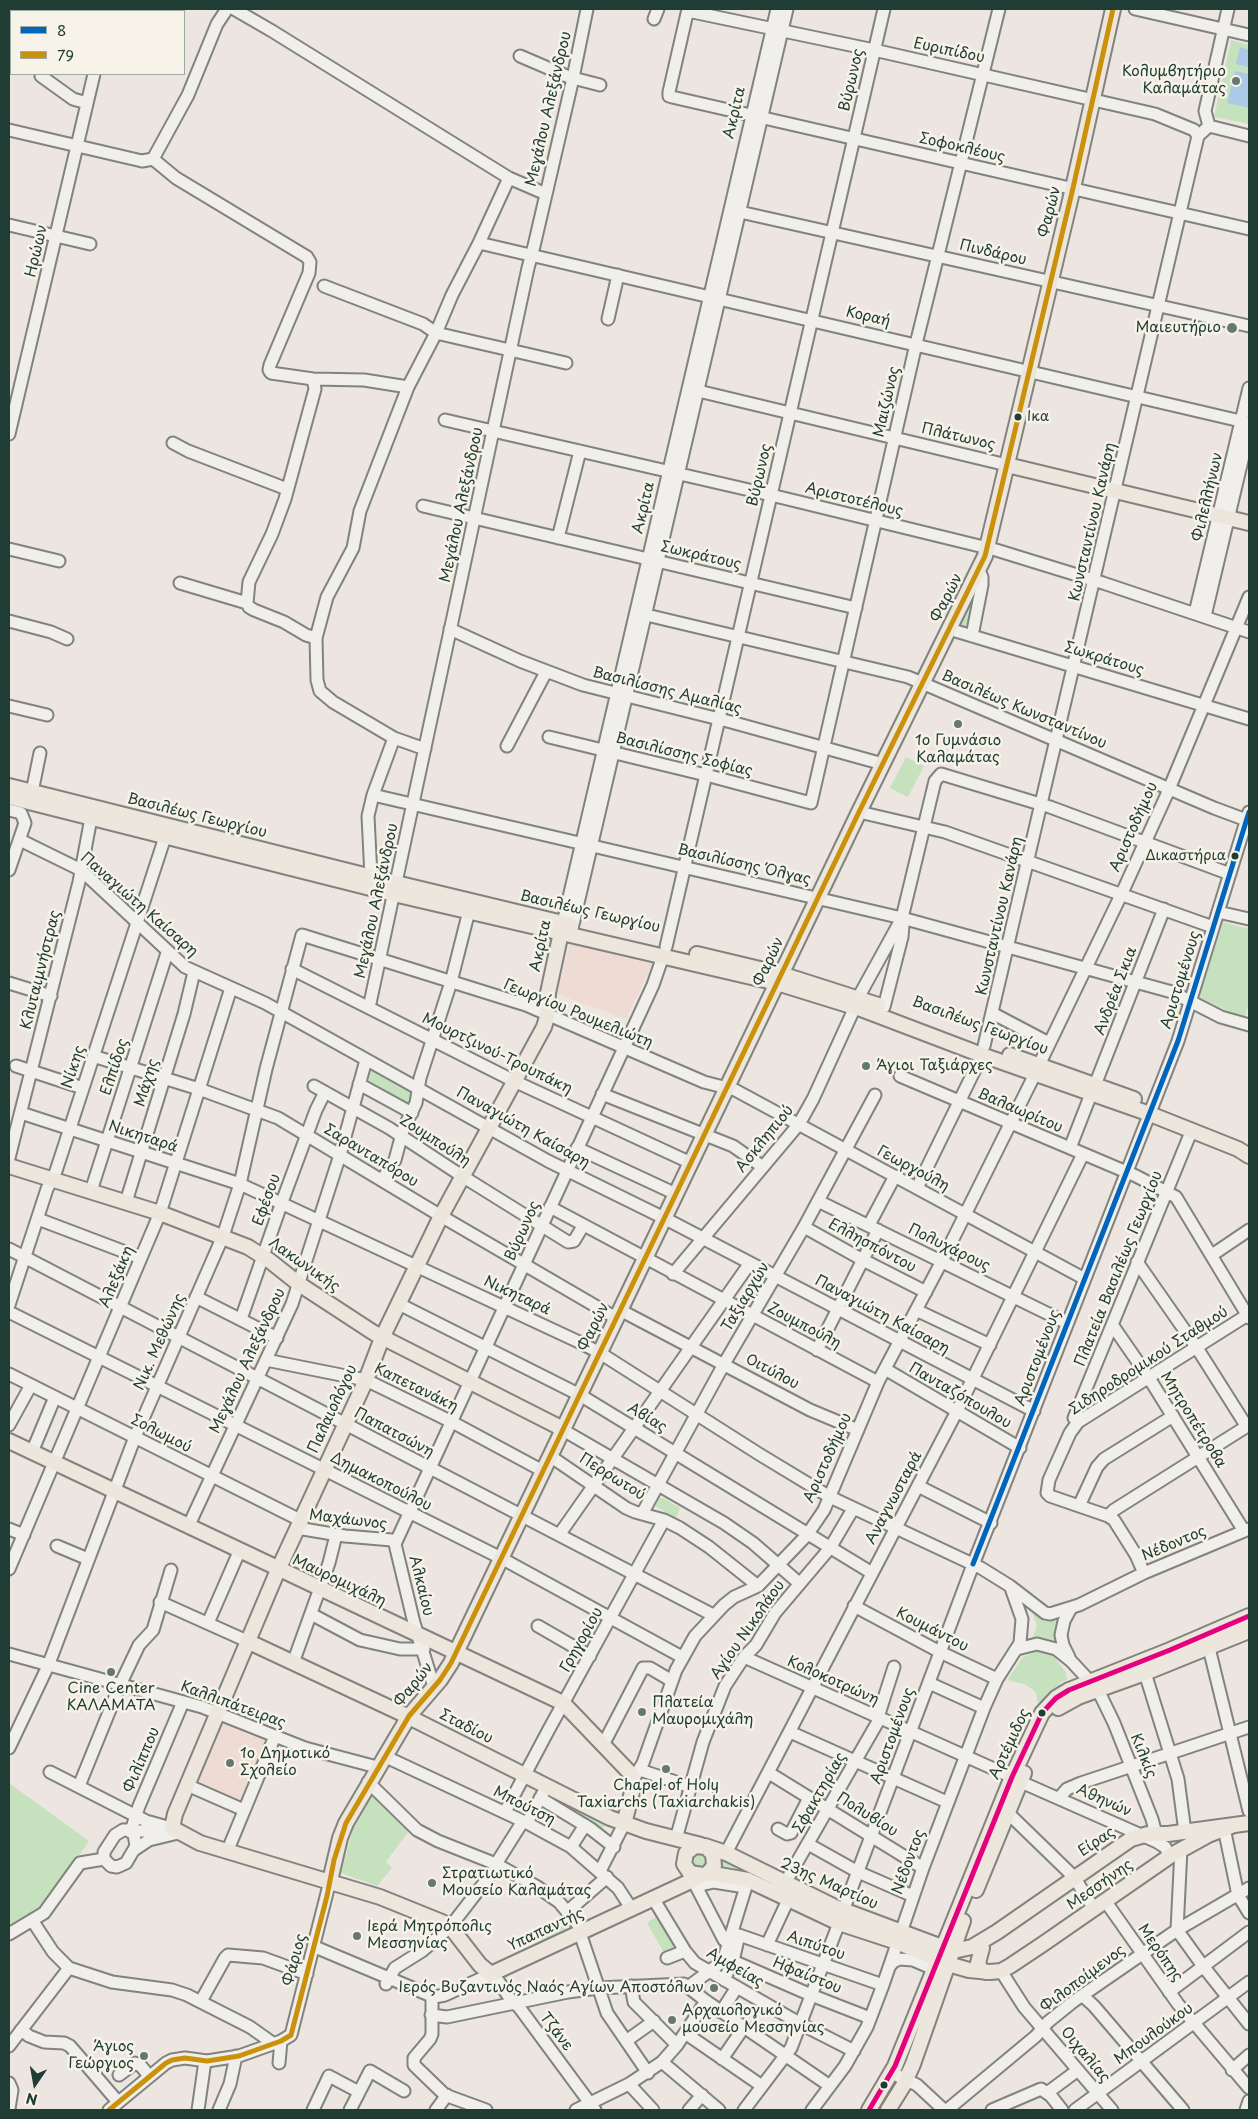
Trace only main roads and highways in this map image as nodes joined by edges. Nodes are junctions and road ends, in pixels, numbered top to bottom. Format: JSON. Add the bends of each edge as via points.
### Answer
{"nodes":[{"id":1,"x":1113,"y":9,"type":"edge"},
{"id":2,"x":1007,"y":465,"type":"junction"},
{"id":3,"x":1249,"y":523,"type":"edge"},
{"id":4,"x":9,"y":786,"type":"edge"},
{"id":5,"x":9,"y":797,"type":"edge"},
{"id":6,"x":395,"y":888,"type":"junction"},
{"id":7,"x":567,"y":929,"type":"junction"},
{"id":8,"x":779,"y":978,"type":"junction"},
{"id":9,"x":856,"y":1003,"type":"junction"},
{"id":10,"x":547,"y":1014,"type":"joint"},
{"id":11,"x":983,"y":1051,"type":"junction"},
{"id":12,"x":1249,"y":1156,"type":"edge"},
{"id":13,"x":9,"y":1166,"type":"edge"},
{"id":14,"x":382,"y":1338,"type":"junction"},
{"id":15,"x":563,"y":1429,"type":"junction"},
{"id":16,"x":9,"y":1441,"type":"edge"},
{"id":17,"x":278,"y":1570,"type":"junction"},
{"id":18,"x":1249,"y":1616,"type":"edge"},
{"id":19,"x":1249,"y":1633,"type":"edge"},
{"id":20,"x":247,"y":1641,"type":"junction"},
{"id":21,"x":456,"y":1653,"type":"junction"},
{"id":22,"x":1094,"y":1686,"type":"junction"},
{"id":23,"x":409,"y":1716,"type":"junction"},
{"id":24,"x":637,"y":1774,"type":"joint"},
{"id":25,"x":1016,"y":1779,"type":"junction"},
{"id":26,"x":1249,"y":1823,"type":"edge"},
{"id":27,"x":624,"y":1824,"type":"junction"},
{"id":28,"x":1229,"y":1826,"type":"junction"},
{"id":29,"x":676,"y":1839,"type":"junction"},
{"id":30,"x":703,"y":1846,"type":"junction"},
{"id":31,"x":684,"y":1862,"type":"junction"},
{"id":32,"x":705,"y":1874,"type":"junction"},
{"id":33,"x":330,"y":1881,"type":"junction"},
{"id":34,"x":673,"y":1889,"type":"junction"},
{"id":35,"x":841,"y":1917,"type":"junction"},
{"id":36,"x":964,"y":1921,"type":"junction"},
{"id":37,"x":982,"y":1945,"type":"junction"},
{"id":38,"x":940,"y":1957,"type":"junction"},
{"id":39,"x":985,"y":1972,"type":"junction"},
{"id":40,"x":869,"y":2110,"type":"edge"},
{"id":41,"x":888,"y":2110,"type":"edge"}],
"edges":[{"from":1,"to":2,"type":"main road","name":"Φαρών"},
{"from":2,"to":3,"type":"main road","name":"Πλάτωνος"},
{"from":2,"to":8,"type":"main road","name":"Φαρών","via":[[988,548],[978,571]]},
{"from":4,"to":6,"type":"main road","name":"Βασιλέως Γεωργίου","via":[[371,877]]},
{"from":5,"to":6,"type":"main road","name":"Βασιλέως Γεωργίου"},
{"from":6,"to":7,"type":"main road","name":"Βασιλέως Γεωργίου"},
{"from":6,"to":7,"type":"main road","name":"Βασιλέως Γεωργίου","via":[[469,911]]},
{"from":7,"to":8,"type":"main road","name":"Βασιλέως Γεωργίου"},
{"from":7,"to":10,"type":"main road","name":"Ακρίτα","via":[[548,993]]},
{"from":8,"to":9,"type":"main road","name":"Βασιλέως Γεωργίου"},
{"from":8,"to":15,"type":"main road","name":"Φαρών"},
{"from":9,"to":11,"type":"main road","name":"Βασιλέως Γεωργίου"},
{"from":9,"to":11,"type":"main road","name":"Βασιλέως Γεωργίου","via":[[884,1007]]},
{"from":10,"to":14,"type":"main road","name":"Παλαιολόγου","via":[[542,1030],[441,1216]]},
{"from":11,"to":12,"type":"main road","name":"Βασιλέως Γεωργίου","via":[[1151,1110],[1191,1132]]},
{"from":13,"to":14,"type":"main road","name":"Λακωνικής","via":[[222,1236],[263,1256],[299,1284]]},
{"from":14,"to":15,"type":"main road","name":"Λακωνικής"},
{"from":14,"to":17,"type":"main road","name":"Παλαιολόγου","via":[[366,1380]]},
{"from":15,"to":21,"type":"main road","name":"Φαρών"},
{"from":16,"to":17,"type":"main road","name":"Μαυρομιχάλη"},
{"from":17,"to":20,"type":"main road","name":"Παλαιολόγου"},
{"from":17,"to":21,"type":"main road","name":"Μαυρομιχάλη","via":[[421,1643]]},
{"from":18,"to":22,"type":"main road","name":"Αρτέμιδος"},
{"from":19,"to":22,"type":"main road","name":"Αρτέμιδος","via":[[1145,1673]]},
{"from":20,"to":23,"type":"main road","name":"Σταδίου"},
{"from":20,"to":33,"type":"main road","name":"Παλαιολόγου","via":[[172,1829],[196,1842]]},
{"from":21,"to":23,"type":"main road","name":"Φαρών","via":[[447,1670]]},
{"from":21,"to":24,"type":"main road","name":"Μαυρομιχάλη","via":[[563,1703],[603,1745]]},
{"from":22,"to":25,"type":"main road","name":"Αρτέμιδος","via":[[1069,1690],[1048,1705],[1035,1724]]},
{"from":23,"to":27,"type":"main road","name":"Σταδίου","via":[[524,1775],[543,1793]]},
{"from":23,"to":33,"type":"main road","name":"Φαρών","via":[[341,1832]]},
{"from":24,"to":27,"type":"main road","name":"Αριστοδήμου"},
{"from":25,"to":36,"type":"main road","name":"Αρτέμιδος","via":[[1008,1814]]},
{"from":25,"to":38,"type":"main road","name":"Αρτέμιδος"},
{"from":26,"to":28,"type":"main road"},
{"from":27,"to":29,"type":"main road","name":"Σταδίου"},
{"from":28,"to":37,"type":"main road","name":"Είρας","via":[[1149,1835],[1126,1842]]},
{"from":28,"to":39,"type":"main road","name":"Μεσσήνης","via":[[1175,1853],[1000,1971]]},
{"from":29,"to":30,"type":"main road","name":"23ης Μαρτίου"},
{"from":29,"to":31,"type":"main road","via":[[682,1846]]},
{"from":30,"to":31,"type":"main road","via":[[689,1849]]},
{"from":30,"to":32,"type":"main road","via":[[710,1850],[714,1859],[714,1866]]},
{"from":30,"to":35,"type":"main road","name":"23ης Μαρτίου","via":[[726,1853],[785,1883]]},
{"from":31,"to":32,"type":"main road","via":[[692,1874]]},
{"from":31,"to":34,"type":"main road"},
{"from":32,"to":34,"type":"main road","name":"Υπαπαντής"},
{"from":32,"to":35,"type":"main road","name":"23ης Μαρτίου","via":[[747,1884]]},
{"from":33,"to":34,"type":"main road","name":"Υπαπαντής","via":[[380,1897],[450,1927],[491,1974]]},
{"from":35,"to":38,"type":"main road","name":"23ης Μαρτίου","via":[[899,1936]]},
{"from":36,"to":37,"type":"main road","via":[[967,1932]]},
{"from":36,"to":38,"type":"main road","name":"Αρτέμιδος"},
{"from":37,"to":38,"type":"main road","name":"Είρας"},
{"from":37,"to":39,"type":"main road","via":[[978,1963]]},
{"from":38,"to":39,"type":"main road","name":"Μεσσήνης","via":[[968,1970]]},
{"from":38,"to":40,"type":"main road","name":"Αρτέμιδος","via":[[892,2073]]},
{"from":38,"to":41,"type":"main road","name":"Αρτέμιδος","via":[[907,2080]]}]}
